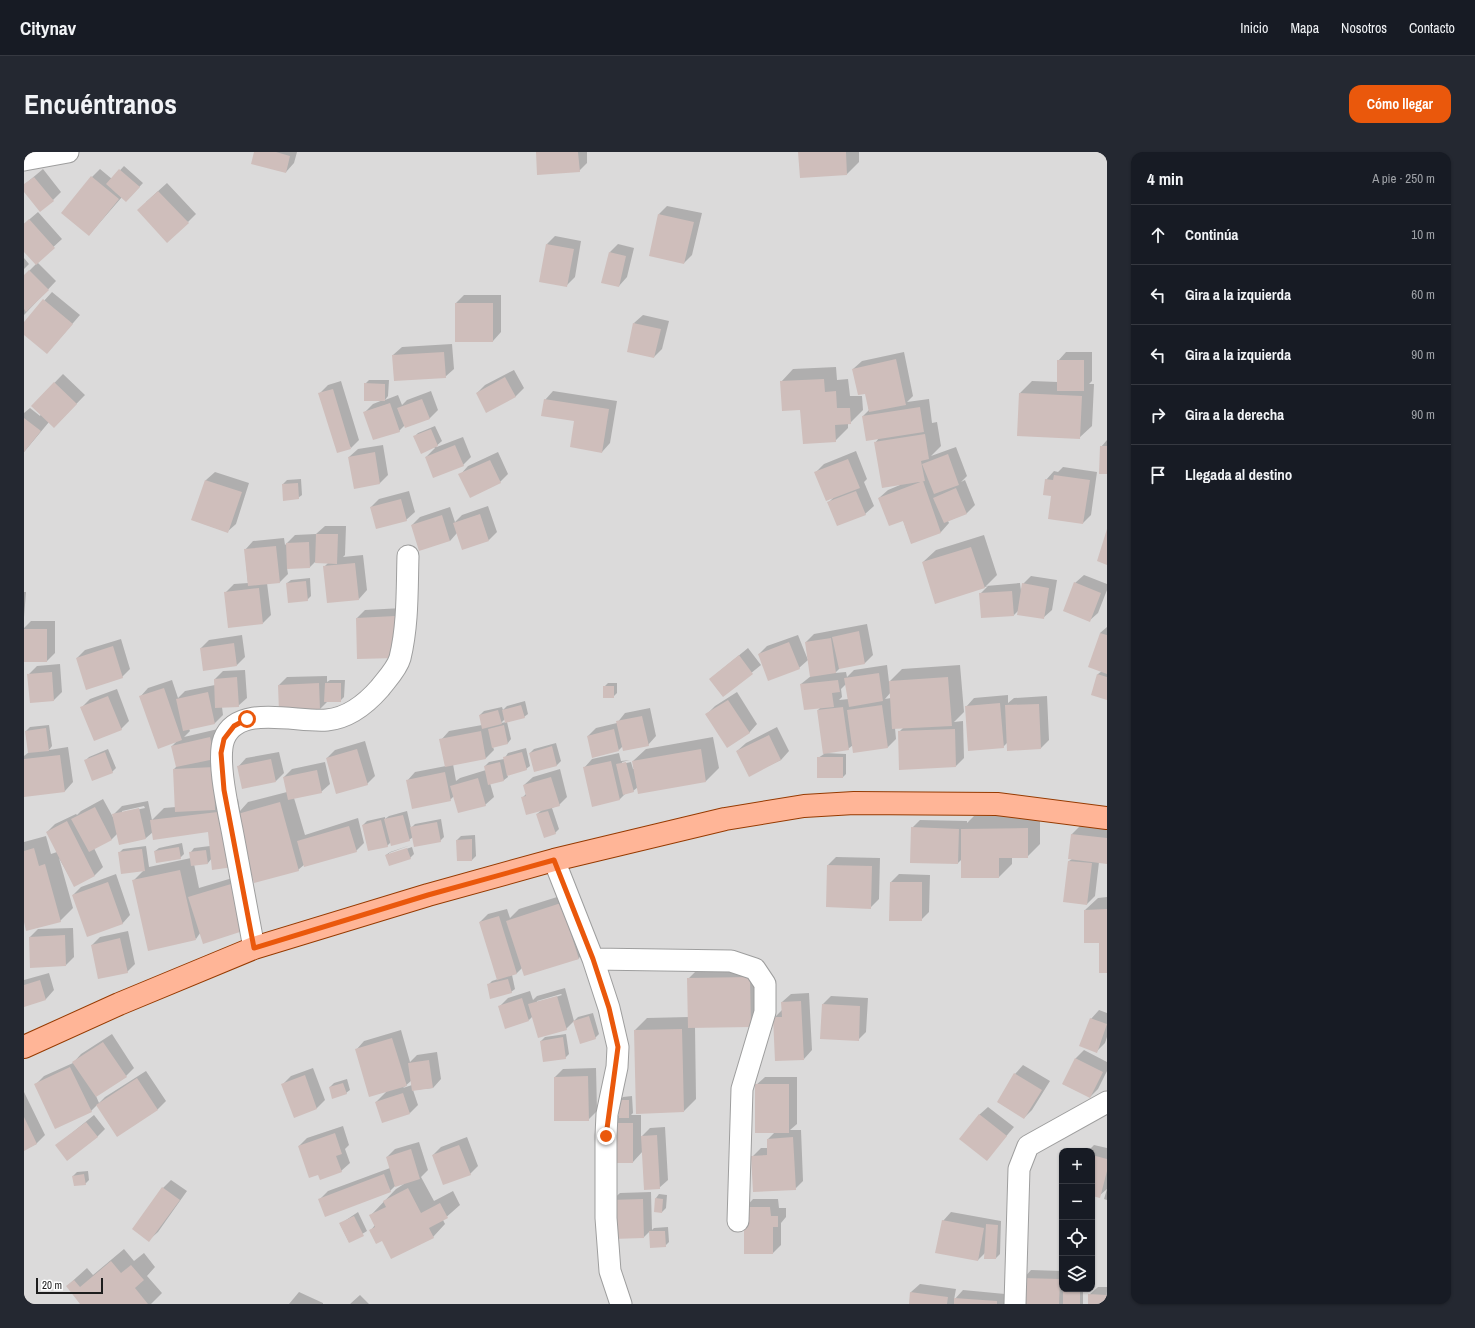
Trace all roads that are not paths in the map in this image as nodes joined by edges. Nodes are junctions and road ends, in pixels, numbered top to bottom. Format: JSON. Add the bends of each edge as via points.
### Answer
{"nodes":[{"id":1,"x":68,"y":152,"type":"edge"},
{"id":2,"x":24,"y":160,"type":"edge"},
{"id":3,"x":408,"y":556,"type":"dead end"},
{"id":4,"x":1107,"y":818,"type":"edge"},
{"id":5,"x":554,"y":860,"type":"junction"},
{"id":6,"x":254,"y":948,"type":"junction"},
{"id":7,"x":593,"y":959,"type":"junction"},
{"id":8,"x":24,"y":1047,"type":"edge"},
{"id":9,"x":1107,"y":1102,"type":"edge"},
{"id":10,"x":738,"y":1221,"type":"dead end"},
{"id":11,"x":621,"y":1304,"type":"edge"},
{"id":12,"x":1016,"y":1304,"type":"edge"}],
"edges":[{"from":1,"to":2,"type":"street"},
{"from":3,"to":6,"type":"street","via":[[406,612],[400,660],[364,705],[327,720],[271,717],[247,719],[234,726],[224,739],[221,753],[224,790]]},
{"from":4,"to":5,"type":"main road","via":[[996,804],[854,803],[804,806],[725,819]]},
{"from":5,"to":6,"type":"main road"},
{"from":5,"to":7,"type":"street"},
{"from":6,"to":8,"type":"main road"},
{"from":7,"to":10,"type":"street","via":[[731,960],[755,969],[766,984],[765,1012],[742,1089]]},
{"from":7,"to":11,"type":"street","via":[[609,1008],[618,1047],[606,1136],[606,1203],[610,1271]]},
{"from":9,"to":12,"type":"street","via":[[1028,1146],[1019,1169]]}]}
